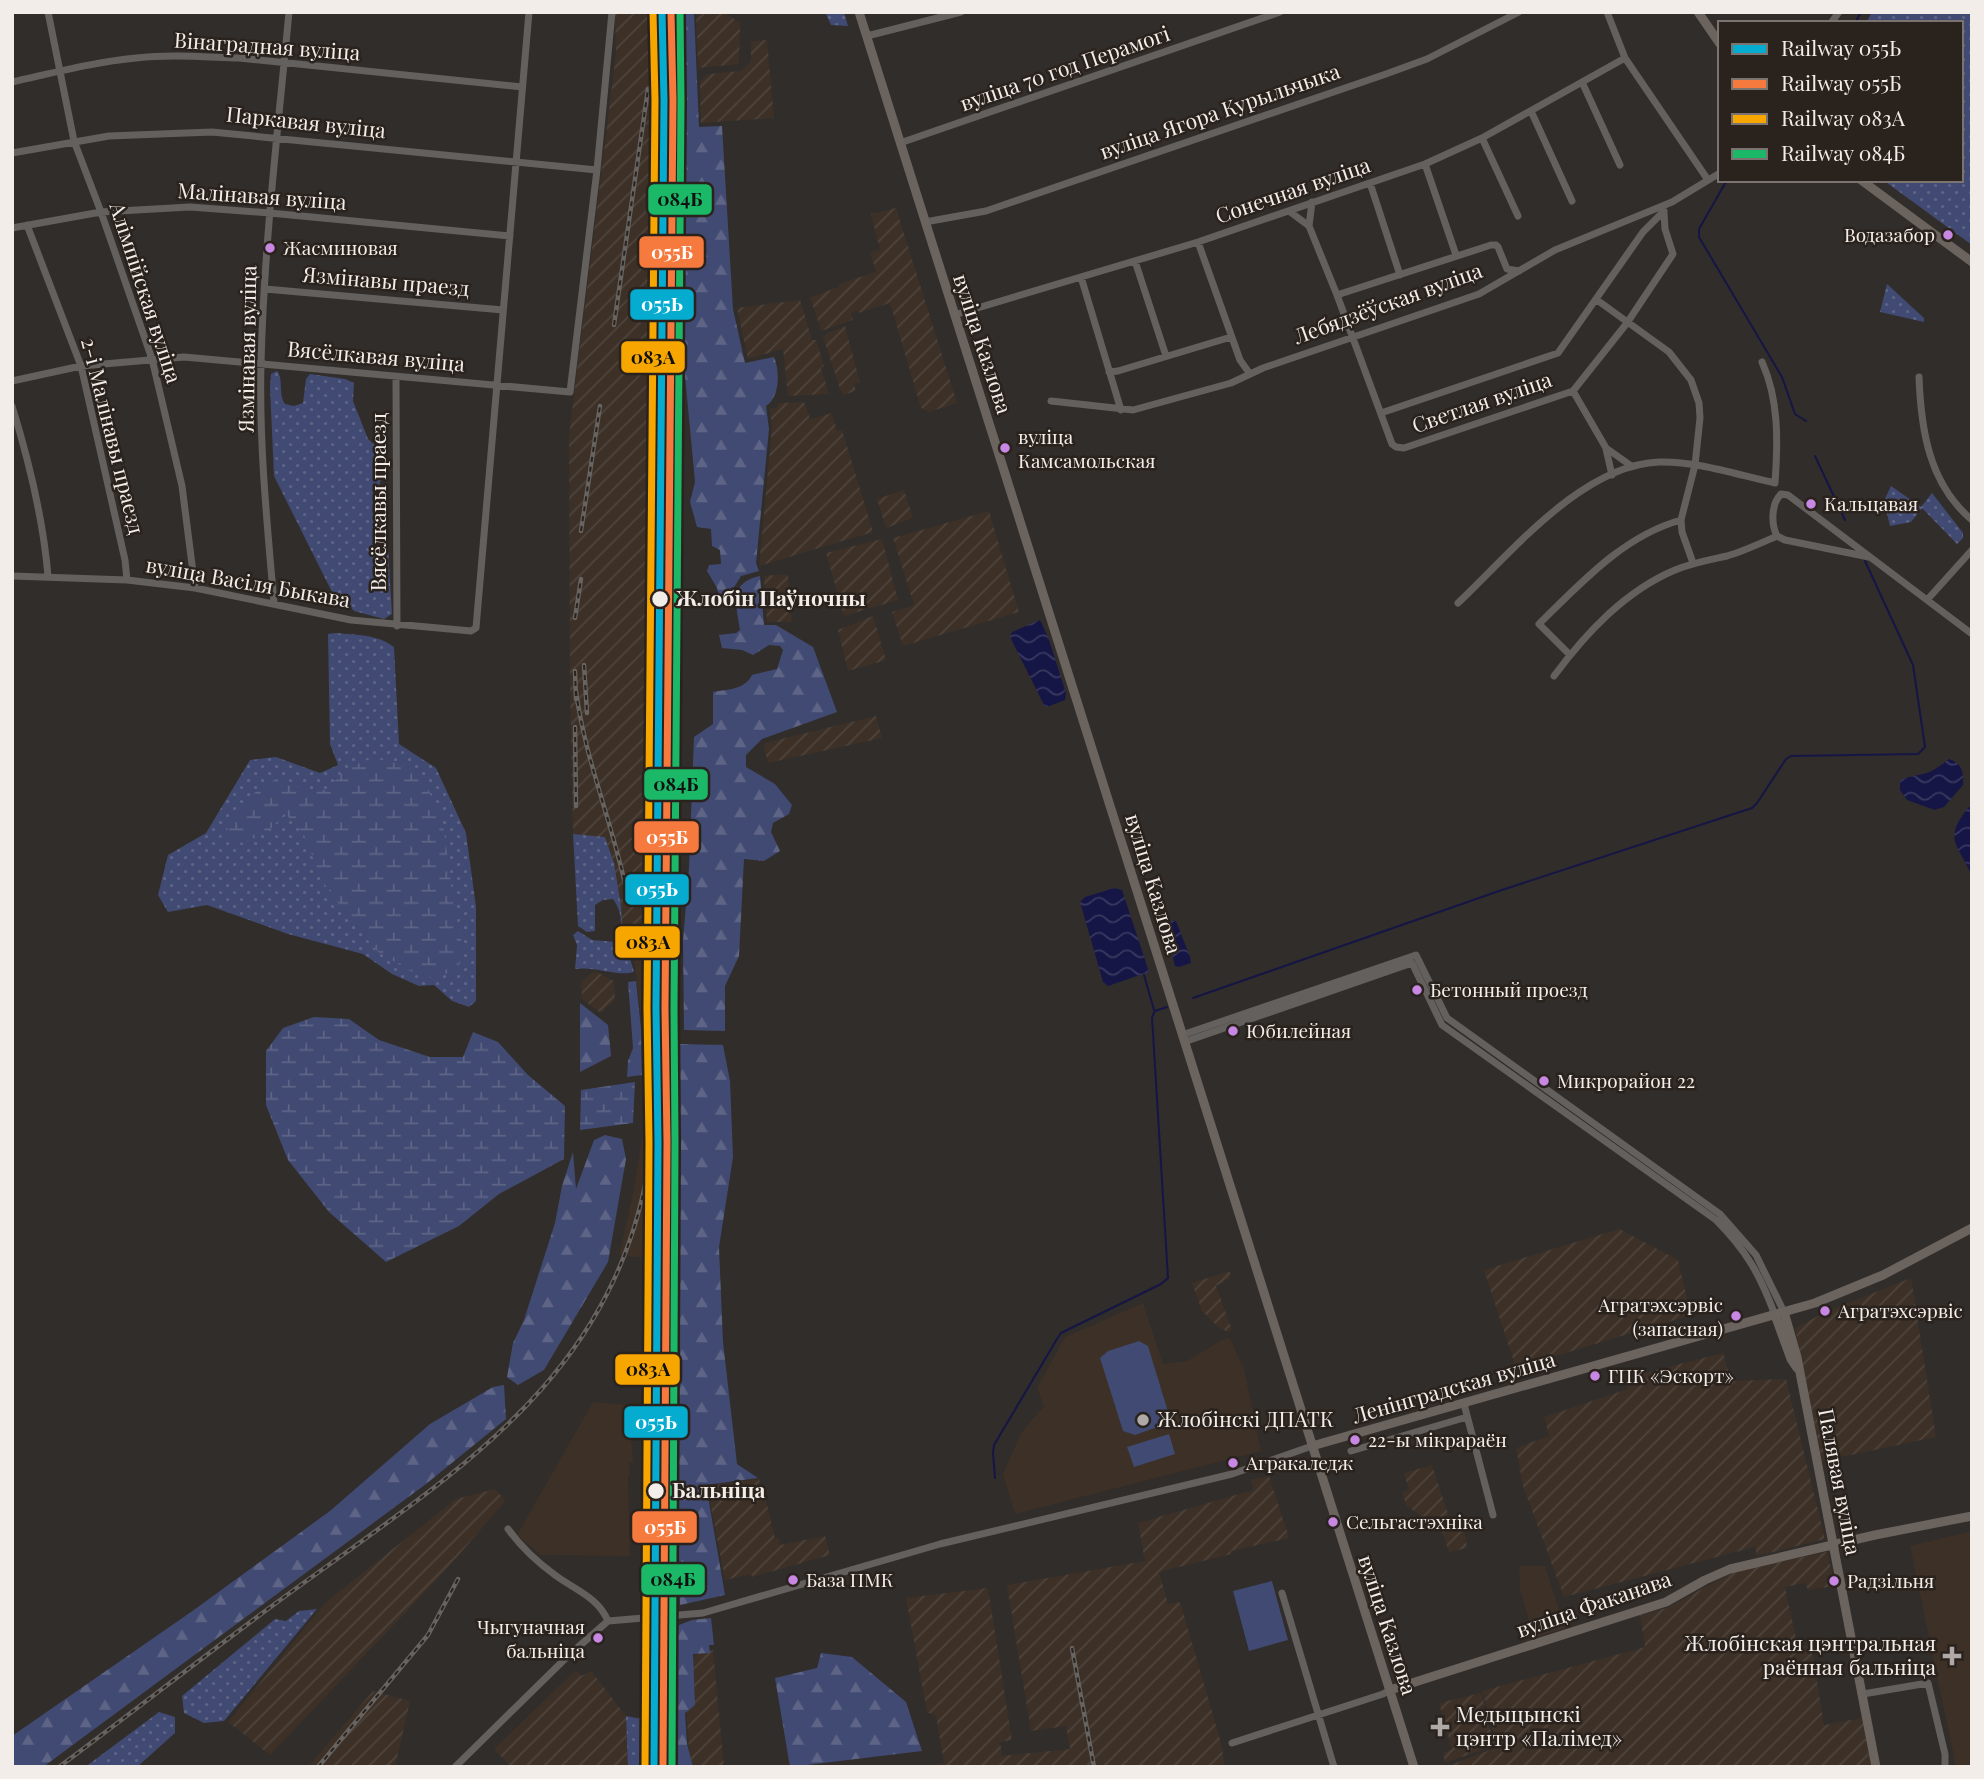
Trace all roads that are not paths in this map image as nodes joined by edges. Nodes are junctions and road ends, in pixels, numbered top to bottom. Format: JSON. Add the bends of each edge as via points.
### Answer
{"nodes":[{"id":1,"x":48,"y":12,"type":"edge"},
{"id":2,"x":289,"y":12,"type":"edge"},
{"id":3,"x":529,"y":12,"type":"edge"},
{"id":4,"x":612,"y":12,"type":"edge"},
{"id":5,"x":859,"y":12,"type":"edge"},
{"id":6,"x":961,"y":12,"type":"edge"},
{"id":7,"x":1280,"y":12,"type":"edge"},
{"id":8,"x":1519,"y":12,"type":"edge"},
{"id":9,"x":1607,"y":12,"type":"edge"},
{"id":10,"x":1698,"y":12,"type":"edge"},
{"id":11,"x":867,"y":36,"type":"junction"},
{"id":12,"x":1718,"y":41,"type":"edge"},
{"id":13,"x":1625,"y":58,"type":"junction"},
{"id":14,"x":284,"y":63,"type":"junction"},
{"id":15,"x":59,"y":72,"type":"junction"},
{"id":16,"x":12,"y":82,"type":"edge"},
{"id":17,"x":1582,"y":82,"type":"junction"},
{"id":18,"x":522,"y":87,"type":"junction"},
{"id":19,"x":1531,"y":111,"type":"junction"},
{"id":20,"x":278,"y":138,"type":"junction"},
{"id":21,"x":1482,"y":138,"type":"junction"},
{"id":22,"x":74,"y":141,"type":"junction"},
{"id":23,"x":900,"y":143,"type":"junction"},
{"id":24,"x":12,"y":153,"type":"edge"},
{"id":25,"x":517,"y":161,"type":"junction"},
{"id":26,"x":1426,"y":164,"type":"junction"},
{"id":27,"x":1620,"y":165,"type":"dead end"},
{"id":28,"x":597,"y":170,"type":"junction"},
{"id":29,"x":1718,"y":174,"type":"edge"},
{"id":30,"x":1708,"y":180,"type":"junction"},
{"id":31,"x":1864,"y":182,"type":"edge"},
{"id":32,"x":1370,"y":183,"type":"junction"},
{"id":33,"x":1572,"y":201,"type":"dead end"},
{"id":34,"x":1312,"y":202,"type":"junction"},
{"id":35,"x":1672,"y":202,"type":"junction"},
{"id":36,"x":1289,"y":211,"type":"junction"},
{"id":37,"x":101,"y":212,"type":"junction"},
{"id":38,"x":1647,"y":212,"type":"junction"},
{"id":39,"x":1664,"y":212,"type":"junction"},
{"id":40,"x":270,"y":213,"type":"junction"},
{"id":41,"x":1518,"y":216,"type":"dead end"},
{"id":42,"x":1652,"y":221,"type":"junction"},
{"id":43,"x":925,"y":222,"type":"junction"},
{"id":44,"x":27,"y":225,"type":"junction"},
{"id":45,"x":1309,"y":226,"type":"junction"},
{"id":46,"x":12,"y":228,"type":"edge"},
{"id":47,"x":510,"y":236,"type":"junction"},
{"id":48,"x":1198,"y":242,"type":"junction"},
{"id":49,"x":1456,"y":256,"type":"junction"},
{"id":50,"x":1135,"y":261,"type":"junction"},
{"id":51,"x":1972,"y":262,"type":"edge"},
{"id":52,"x":1519,"y":271,"type":"junction"},
{"id":53,"x":1400,"y":275,"type":"junction"},
{"id":54,"x":1082,"y":277,"type":"junction"},
{"id":55,"x":265,"y":289,"type":"junction"},
{"id":56,"x":1337,"y":295,"type":"junction"},
{"id":57,"x":1597,"y":300,"type":"junction"},
{"id":58,"x":503,"y":310,"type":"junction"},
{"id":59,"x":954,"y":315,"type":"junction"},
{"id":60,"x":1627,"y":323,"type":"junction"},
{"id":61,"x":1231,"y":337,"type":"junction"},
{"id":62,"x":1353,"y":337,"type":"junction"},
{"id":63,"x":1166,"y":356,"type":"junction"},
{"id":64,"x":152,"y":359,"type":"junction"},
{"id":65,"x":1762,"y":362,"type":"dead end"},
{"id":66,"x":261,"y":363,"type":"junction"},
{"id":67,"x":80,"y":366,"type":"junction"},
{"id":68,"x":1109,"y":372,"type":"junction"},
{"id":69,"x":1250,"y":374,"type":"junction"},
{"id":70,"x":396,"y":377,"type":"junction"},
{"id":71,"x":1919,"y":377,"type":"dead end"},
{"id":72,"x":12,"y":381,"type":"edge"},
{"id":73,"x":497,"y":385,"type":"junction"},
{"id":74,"x":1573,"y":391,"type":"junction"},
{"id":75,"x":1051,"y":401,"type":"dead end"},
{"id":76,"x":12,"y":406,"type":"edge"},
{"id":77,"x":1121,"y":410,"type":"junction"},
{"id":78,"x":1381,"y":413,"type":"junction"},
{"id":79,"x":1605,"y":448,"type":"junction"},
{"id":80,"x":1630,"y":466,"type":"junction"},
{"id":81,"x":1695,"y":466,"type":"junction"},
{"id":82,"x":1612,"y":475,"type":"junction"},
{"id":83,"x":1775,"y":482,"type":"junction"},
{"id":84,"x":1784,"y":493,"type":"junction"},
{"id":85,"x":1681,"y":520,"type":"junction"},
{"id":86,"x":1972,"y":520,"type":"edge"},
{"id":87,"x":1777,"y":536,"type":"junction"},
{"id":88,"x":1972,"y":550,"type":"edge"},
{"id":89,"x":1869,"y":557,"type":"junction"},
{"id":90,"x":1693,"y":563,"type":"junction"},
{"id":91,"x":12,"y":576,"type":"edge"},
{"id":92,"x":48,"y":576,"type":"junction"},
{"id":93,"x":127,"y":580,"type":"junction"},
{"id":94,"x":195,"y":588,"type":"junction"},
{"id":95,"x":1927,"y":600,"type":"junction"},
{"id":96,"x":274,"y":603,"type":"junction"},
{"id":97,"x":1458,"y":603,"type":"dead end"},
{"id":98,"x":397,"y":625,"type":"junction"},
{"id":99,"x":1972,"y":634,"type":"edge"},
{"id":100,"x":1570,"y":655,"type":"junction"},
{"id":101,"x":1554,"y":676,"type":"dead end"},
{"id":102,"x":1183,"y":1038,"type":"junction"},
{"id":103,"x":1972,"y":1228,"type":"edge"},
{"id":104,"x":1780,"y":1314,"type":"junction"},
{"id":105,"x":1464,"y":1404,"type":"junction"},
{"id":106,"x":1467,"y":1417,"type":"junction"},
{"id":107,"x":1312,"y":1446,"type":"junction"},
{"id":108,"x":1351,"y":1451,"type":"dead end"},
{"id":109,"x":1493,"y":1515,"type":"dead end"},
{"id":110,"x":1972,"y":1516,"type":"edge"},
{"id":111,"x":508,"y":1529,"type":"dead end"},
{"id":112,"x":1834,"y":1544,"type":"junction"},
{"id":113,"x":1282,"y":1593,"type":"dead end"},
{"id":114,"x":608,"y":1621,"type":"junction"},
{"id":115,"x":1390,"y":1690,"type":"junction"},
{"id":116,"x":1863,"y":1694,"type":"junction"},
{"id":117,"x":1318,"y":1715,"type":"junction"},
{"id":118,"x":1232,"y":1743,"type":"dead end"},
{"id":119,"x":455,"y":1767,"type":"edge"},
{"id":120,"x":1334,"y":1767,"type":"edge"},
{"id":121,"x":1414,"y":1767,"type":"edge"},
{"id":122,"x":1876,"y":1767,"type":"edge"},
{"id":123,"x":1945,"y":1767,"type":"edge"}],
"edges":[{"from":1,"to":15,"type":"street","name":"Алімпійская вуліца"},
{"from":2,"to":14,"type":"street","name":"Язмінавая вуліца"},
{"from":3,"to":18,"type":"street"},
{"from":4,"to":28,"type":"street"},
{"from":5,"to":11,"type":"main road","name":"вуліца Казлова"},
{"from":6,"to":11,"type":"street"},
{"from":7,"to":23,"type":"street","name":"вуліца 70 год Перамогі"},
{"from":8,"to":43,"type":"street","name":"вуліца Ягора Курыльчыка","via":[[1427,59],[1386,74],[986,211]]},
{"from":9,"to":13,"type":"street"},
{"from":10,"to":12,"type":"main road"},
{"from":11,"to":23,"type":"main road","name":"вуліца Казлова"},
{"from":13,"to":17,"type":"street","name":"Сонечная вуліца"},
{"from":13,"to":30,"type":"street"},
{"from":14,"to":15,"type":"street","name":"Вінаградная вуліца","via":[[139,57]]},
{"from":14,"to":18,"type":"street","name":"Вінаградная вуліца"},
{"from":14,"to":20,"type":"street","name":"Язмінавая вуліца"},
{"from":15,"to":16,"type":"street","name":"Вінаградная вуліца"},
{"from":15,"to":22,"type":"street","name":"Алімпійская вуліца"},
{"from":17,"to":19,"type":"street","name":"Сонечная вуліца"},
{"from":17,"to":27,"type":"street"},
{"from":18,"to":25,"type":"street"},
{"from":19,"to":21,"type":"street","name":"Сонечная вуліца"},
{"from":19,"to":33,"type":"street"},
{"from":20,"to":22,"type":"street","name":"Паркавая вуліца","via":[[159,132]]},
{"from":20,"to":25,"type":"street","name":"Паркавая вуліца"},
{"from":20,"to":40,"type":"street","name":"Язмінавая вуліца"},
{"from":21,"to":26,"type":"street","name":"Сонечная вуліца"},
{"from":21,"to":41,"type":"street"},
{"from":22,"to":24,"type":"street","name":"Паркавая вуліца"},
{"from":22,"to":37,"type":"street","name":"Алімпійская вуліца"},
{"from":23,"to":43,"type":"main road","name":"вуліца Казлова"},
{"from":25,"to":28,"type":"street","name":"Паркавая вуліца"},
{"from":25,"to":47,"type":"street"},
{"from":26,"to":32,"type":"street","name":"Сонечная вуліца"},
{"from":26,"to":49,"type":"street"},
{"from":28,"to":73,"type":"street","name":"Вясёлкавая вуліца","via":[[570,392]]},
{"from":29,"to":30,"type":"street","name":"Лебядзёўская вуліца"},
{"from":30,"to":35,"type":"street","name":"Лебядзёўская вуліца"},
{"from":31,"to":51,"type":"main road"},
{"from":32,"to":34,"type":"street","name":"Сонечная вуліца"},
{"from":32,"to":53,"type":"street"},
{"from":34,"to":36,"type":"street","name":"Сонечная вуліца"},
{"from":34,"to":45,"type":"street"},
{"from":35,"to":38,"type":"street","name":"Лебядзёўская вуліца"},
{"from":35,"to":39,"type":"street"},
{"from":36,"to":45,"type":"street"},
{"from":36,"to":48,"type":"street","name":"Сонечная вуліца"},
{"from":37,"to":40,"type":"street","name":"Малінавая вуліца","via":[[190,207]]},
{"from":37,"to":44,"type":"street","name":"Малінавая вуліца"},
{"from":37,"to":64,"type":"street","name":"Алімпійская вуліца"},
{"from":38,"to":42,"type":"street"},
{"from":38,"to":52,"type":"street","name":"Лебядзёўская вуліца","via":[[1555,250]]},
{"from":39,"to":42,"type":"street"},
{"from":39,"to":60,"type":"street","name":"Светлая вуліца","via":[[1673,254]]},
{"from":40,"to":47,"type":"street","name":"Малінавая вуліца"},
{"from":40,"to":55,"type":"street","name":"Язмінавая вуліца"},
{"from":42,"to":57,"type":"street"},
{"from":43,"to":59,"type":"main road","name":"вуліца Казлова"},
{"from":44,"to":46,"type":"street","name":"Малінавая вуліца"},
{"from":44,"to":67,"type":"street","name":"2-і Малінавы праезд"},
{"from":45,"to":56,"type":"street","name":"Светлая вуліца"},
{"from":47,"to":58,"type":"street"},
{"from":48,"to":50,"type":"street","name":"Сонечная вуліца"},
{"from":48,"to":61,"type":"street"},
{"from":49,"to":52,"type":"street","via":[[1496,245],[1507,269]]},
{"from":49,"to":53,"type":"street"},
{"from":50,"to":54,"type":"street","name":"Сонечная вуліца"},
{"from":50,"to":63,"type":"street"},
{"from":52,"to":62,"type":"street","name":"Лебядзёўская вуліца","via":[[1479,294]]},
{"from":53,"to":56,"type":"street"},
{"from":54,"to":59,"type":"street","name":"Сонечная вуліца"},
{"from":54,"to":68,"type":"street"},
{"from":55,"to":58,"type":"street","name":"Язмінавы праезд"},
{"from":55,"to":66,"type":"street","name":"Язмінавая вуліца"},
{"from":56,"to":62,"type":"street","name":"Светлая вуліца"},
{"from":57,"to":60,"type":"street"},
{"from":57,"to":78,"type":"street","via":[[1558,353]]},
{"from":58,"to":73,"type":"street"},
{"from":59,"to":102,"type":"main road","name":"вуліца Казлова"},
{"from":60,"to":74,"type":"street","name":"Светлая вуліца"},
{"from":60,"to":81,"type":"street","via":[[1669,352],[1691,380],[1700,418]]},
{"from":61,"to":63,"type":"street"},
{"from":61,"to":69,"type":"street"},
{"from":62,"to":69,"type":"street","name":"Лебядзёўская вуліца"},
{"from":62,"to":78,"type":"street","name":"Светлая вуліца"},
{"from":63,"to":68,"type":"street"},
{"from":64,"to":66,"type":"street","name":"Вясёлкавая вуліца"},
{"from":64,"to":67,"type":"street","name":"Вясёлкавая вуліца"},
{"from":64,"to":94,"type":"street","name":"Алімпійская вуліца","via":[[182,486]]},
{"from":65,"to":83,"type":"street","via":[[1774,396]]},
{"from":66,"to":70,"type":"street","name":"Вясёлкавая вуліца"},
{"from":66,"to":96,"type":"street","name":"Язмінавая вуліца","via":[[264,489]]},
{"from":67,"to":72,"type":"street","name":"Вясёлкавая вуліца"},
{"from":67,"to":93,"type":"street","name":"2-і Малінавы праезд"},
{"from":68,"to":77,"type":"street"},
{"from":69,"to":77,"type":"street","name":"Лебядзёўская вуліца"},
{"from":70,"to":73,"type":"street","name":"Вясёлкавая вуліца"},
{"from":70,"to":98,"type":"street","name":"Вясёлкавы праезд"},
{"from":71,"to":86,"type":"street","via":[[1922,421],[1934,470],[1959,509]]},
{"from":73,"to":98,"type":"street","name":"вуліца Васіля Быкава","via":[[476,628]]},
{"from":74,"to":78,"type":"street","name":"Светлая вуліца","via":[[1404,448],[1392,444]]},
{"from":74,"to":79,"type":"street","name":"Светлая вуліца"},
{"from":75,"to":77,"type":"street","name":"Лебядзёўская вуліца"},
{"from":76,"to":92,"type":"street","via":[[45,538]]},
{"from":79,"to":80,"type":"street","name":"Светлая вуліца"},
{"from":79,"to":82,"type":"street","name":"Светлая вуліца"},
{"from":80,"to":81,"type":"street","via":[[1662,462]]},
{"from":80,"to":82,"type":"street"},
{"from":81,"to":83,"type":"street"},
{"from":81,"to":85,"type":"street"},
{"from":82,"to":97,"type":"street","via":[[1573,495]]},
{"from":83,"to":84,"type":"street"},
{"from":84,"to":87,"type":"street","via":[[1775,505]]},
{"from":84,"to":89,"type":"street"},
{"from":85,"to":90,"type":"street"},
{"from":85,"to":100,"type":"street","via":[[1665,524],[1619,551],[1539,624]]},
{"from":87,"to":89,"type":"street"},
{"from":87,"to":90,"type":"street"},
{"from":88,"to":95,"type":"street"},
{"from":89,"to":95,"type":"street"},
{"from":90,"to":100,"type":"street","via":[[1672,571],[1598,622]]},
{"from":91,"to":92,"type":"street","name":"вуліца Васіля Быкава"},
{"from":92,"to":93,"type":"street","name":"вуліца Васіля Быкава"},
{"from":93,"to":94,"type":"street","name":"вуліца Васіля Быкава"},
{"from":94,"to":96,"type":"street","name":"вуліца Васіля Быкава"},
{"from":95,"to":99,"type":"street"},
{"from":96,"to":98,"type":"street","name":"вуліца Васіля Быкава"},
{"from":100,"to":101,"type":"street"},
{"from":102,"to":104,"type":"street","via":[[1412,963],[1442,1025],[1716,1220],[1749,1258]]},
{"from":102,"to":107,"type":"main road","name":"вуліца Казлова"},
{"from":103,"to":104,"type":"main road","name":"Ленінградская вуліца","via":[[1883,1275]]},
{"from":104,"to":105,"type":"main road","name":"Ленінградская вуліца"},
{"from":104,"to":112,"type":"main road","name":"Палявая вуліца","via":[[1791,1359],[1798,1369]]},
{"from":105,"to":106,"type":"street"},
{"from":105,"to":107,"type":"main road","name":"Ленінградская вуліца"},
{"from":106,"to":108,"type":"street"},
{"from":106,"to":109,"type":"street"},
{"from":107,"to":114,"type":"street","name":"Ленінградская вуліца","via":[[1232,1474],[940,1544],[703,1613]]},
{"from":107,"to":115,"type":"main road","name":"вуліца Казлова"},
{"from":110,"to":112,"type":"main road","name":"вуліца Факанава"},
{"from":111,"to":114,"type":"street","via":[[546,1568],[603,1609]]},
{"from":112,"to":115,"type":"main road","name":"вуліца Факанава","via":[[1730,1569],[1666,1602]]},
{"from":112,"to":116,"type":"main road","name":"Палявая вуліца"},
{"from":113,"to":117,"type":"street"},
{"from":114,"to":119,"type":"street"},
{"from":115,"to":117,"type":"street","name":"вуліца Факанава"},
{"from":115,"to":121,"type":"main road","name":"вуліца Казлова"},
{"from":116,"to":122,"type":"main road","name":"Палявая вуліца"},
{"from":116,"to":123,"type":"street","via":[[1928,1683]]},
{"from":117,"to":118,"type":"street","name":"вуліца Факанава"},
{"from":117,"to":120,"type":"street"}]}
